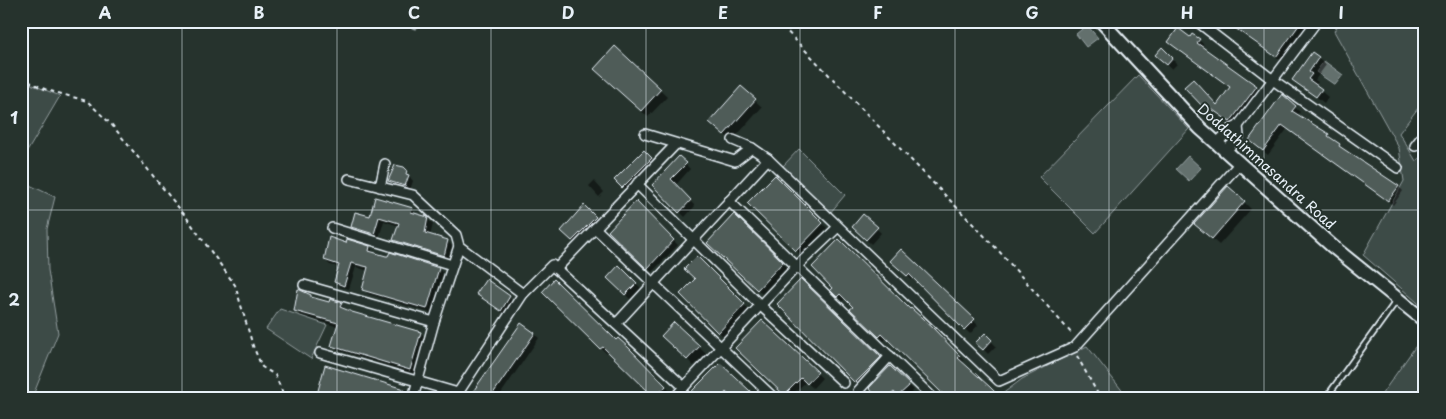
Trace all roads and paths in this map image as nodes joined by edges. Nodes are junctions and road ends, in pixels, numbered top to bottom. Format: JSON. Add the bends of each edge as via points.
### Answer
{"nodes":[{"id":1,"x":777,"y":21,"type":"edge"},
{"id":2,"x":919,"y":21,"type":"edge"},
{"id":3,"x":1101,"y":21,"type":"edge"},
{"id":4,"x":1317,"y":21,"type":"edge"},
{"id":5,"x":1199,"y":23,"type":"dead end"},
{"id":6,"x":915,"y":25,"type":"dead end"},
{"id":7,"x":21,"y":78,"type":"edge"},
{"id":8,"x":1273,"y":80,"type":"junction"},
{"id":9,"x":1425,"y":133,"type":"edge"},
{"id":10,"x":645,"y":134,"type":"dead end"},
{"id":11,"x":733,"y":140,"type":"dead end"},
{"id":12,"x":676,"y":144,"type":"junction"},
{"id":13,"x":1415,"y":146,"type":"dead end"},
{"id":14,"x":1221,"y":147,"type":"junction"},
{"id":15,"x":752,"y":148,"type":"junction"},
{"id":16,"x":768,"y":159,"type":"junction"},
{"id":17,"x":385,"y":164,"type":"dead end"},
{"id":18,"x":1240,"y":164,"type":"junction"},
{"id":19,"x":1398,"y":168,"type":"dead end"},
{"id":20,"x":349,"y":179,"type":"dead end"},
{"id":21,"x":637,"y":184,"type":"junction"},
{"id":22,"x":380,"y":187,"type":"junction"},
{"id":23,"x":729,"y":201,"type":"junction"},
{"id":24,"x":332,"y":228,"type":"dead end"},
{"id":25,"x":595,"y":228,"type":"junction"},
{"id":26,"x":837,"y":228,"type":"junction"},
{"id":27,"x":693,"y":240,"type":"junction"},
{"id":28,"x":459,"y":246,"type":"junction"},
{"id":29,"x":452,"y":265,"type":"junction"},
{"id":30,"x":798,"y":265,"type":"junction"},
{"id":31,"x":556,"y":269,"type":"junction"},
{"id":32,"x":653,"y":284,"type":"junction"},
{"id":33,"x":304,"y":286,"type":"dead end"},
{"id":34,"x":523,"y":294,"type":"junction"},
{"id":35,"x":1398,"y":299,"type":"junction"},
{"id":36,"x":760,"y":305,"type":"junction"},
{"id":37,"x":1425,"y":321,"type":"edge"},
{"id":38,"x":434,"y":322,"type":"junction"},
{"id":39,"x":616,"y":324,"type":"junction"},
{"id":40,"x":1076,"y":345,"type":"junction"},
{"id":41,"x":721,"y":347,"type":"junction"},
{"id":42,"x":320,"y":353,"type":"dead end"},
{"id":43,"x":890,"y":356,"type":"junction"},
{"id":44,"x":418,"y":381,"type":"junction"},
{"id":45,"x":844,"y":383,"type":"dead end"},
{"id":46,"x":684,"y":387,"type":"junction"},
{"id":47,"x":858,"y":391,"type":"dead end"},
{"id":48,"x":773,"y":397,"type":"edge"},
{"id":49,"x":282,"y":398,"type":"edge"},
{"id":50,"x":413,"y":398,"type":"edge"},
{"id":51,"x":682,"y":398,"type":"edge"},
{"id":52,"x":933,"y":398,"type":"edge"},
{"id":53,"x":1100,"y":398,"type":"edge"},
{"id":54,"x":1326,"y":398,"type":"edge"}],
"edges":[{"from":1,"to":40,"type":"path","via":[[998,250]]},
{"from":2,"to":6,"type":"path"},
{"from":3,"to":14,"type":"street","name":"Doddathimmasandra Road"},
{"from":4,"to":8,"type":"street"},
{"from":5,"to":8,"type":"street"},
{"from":7,"to":49,"type":"path","via":[[47,90],[87,101],[112,125],[235,285],[253,346],[262,367],[275,375]]},
{"from":8,"to":14,"type":"street","via":[[1238,126],[1239,136]]},
{"from":8,"to":19,"type":"street"},
{"from":9,"to":13,"type":"street"},
{"from":10,"to":12,"type":"street"},
{"from":11,"to":15,"type":"street"},
{"from":12,"to":15,"type":"street","via":[[735,161]]},
{"from":12,"to":21,"type":"street"},
{"from":14,"to":18,"type":"street","name":"Doddathimmasandra Road"},
{"from":15,"to":16,"type":"street"},
{"from":16,"to":23,"type":"street"},
{"from":16,"to":26,"type":"street"},
{"from":17,"to":22,"type":"street"},
{"from":18,"to":35,"type":"street","name":"Doddathimmasandra Road","via":[[1332,246]]},
{"from":18,"to":40,"type":"street"},
{"from":20,"to":22,"type":"street"},
{"from":21,"to":25,"type":"street"},
{"from":21,"to":27,"type":"street"},
{"from":22,"to":28,"type":"street","via":[[413,195],[456,235]]},
{"from":23,"to":27,"type":"street"},
{"from":23,"to":30,"type":"street"},
{"from":24,"to":29,"type":"street"},
{"from":25,"to":31,"type":"street"},
{"from":25,"to":32,"type":"street"},
{"from":26,"to":30,"type":"street"},
{"from":26,"to":40,"type":"street","via":[[999,380]]},
{"from":27,"to":32,"type":"street"},
{"from":27,"to":36,"type":"street"},
{"from":28,"to":29,"type":"street"},
{"from":28,"to":34,"type":"street"},
{"from":29,"to":38,"type":"street"},
{"from":30,"to":36,"type":"street"},
{"from":30,"to":43,"type":"street"},
{"from":31,"to":34,"type":"street","via":[[552,265]]},
{"from":31,"to":39,"type":"street"},
{"from":32,"to":39,"type":"street"},
{"from":32,"to":41,"type":"street"},
{"from":33,"to":38,"type":"street"},
{"from":34,"to":44,"type":"street","via":[[458,393]]},
{"from":35,"to":37,"type":"street","name":"Doddathimmasandra Road"},
{"from":35,"to":54,"type":"lane"},
{"from":36,"to":41,"type":"street"},
{"from":36,"to":45,"type":"street"},
{"from":38,"to":44,"type":"street"},
{"from":39,"to":46,"type":"street"},
{"from":40,"to":53,"type":"path"},
{"from":41,"to":46,"type":"street"},
{"from":41,"to":48,"type":"street"},
{"from":42,"to":44,"type":"street"},
{"from":43,"to":47,"type":"street"},
{"from":43,"to":52,"type":"street"},
{"from":44,"to":50,"type":"street"},
{"from":46,"to":51,"type":"street","via":[[678,394]]}]}
